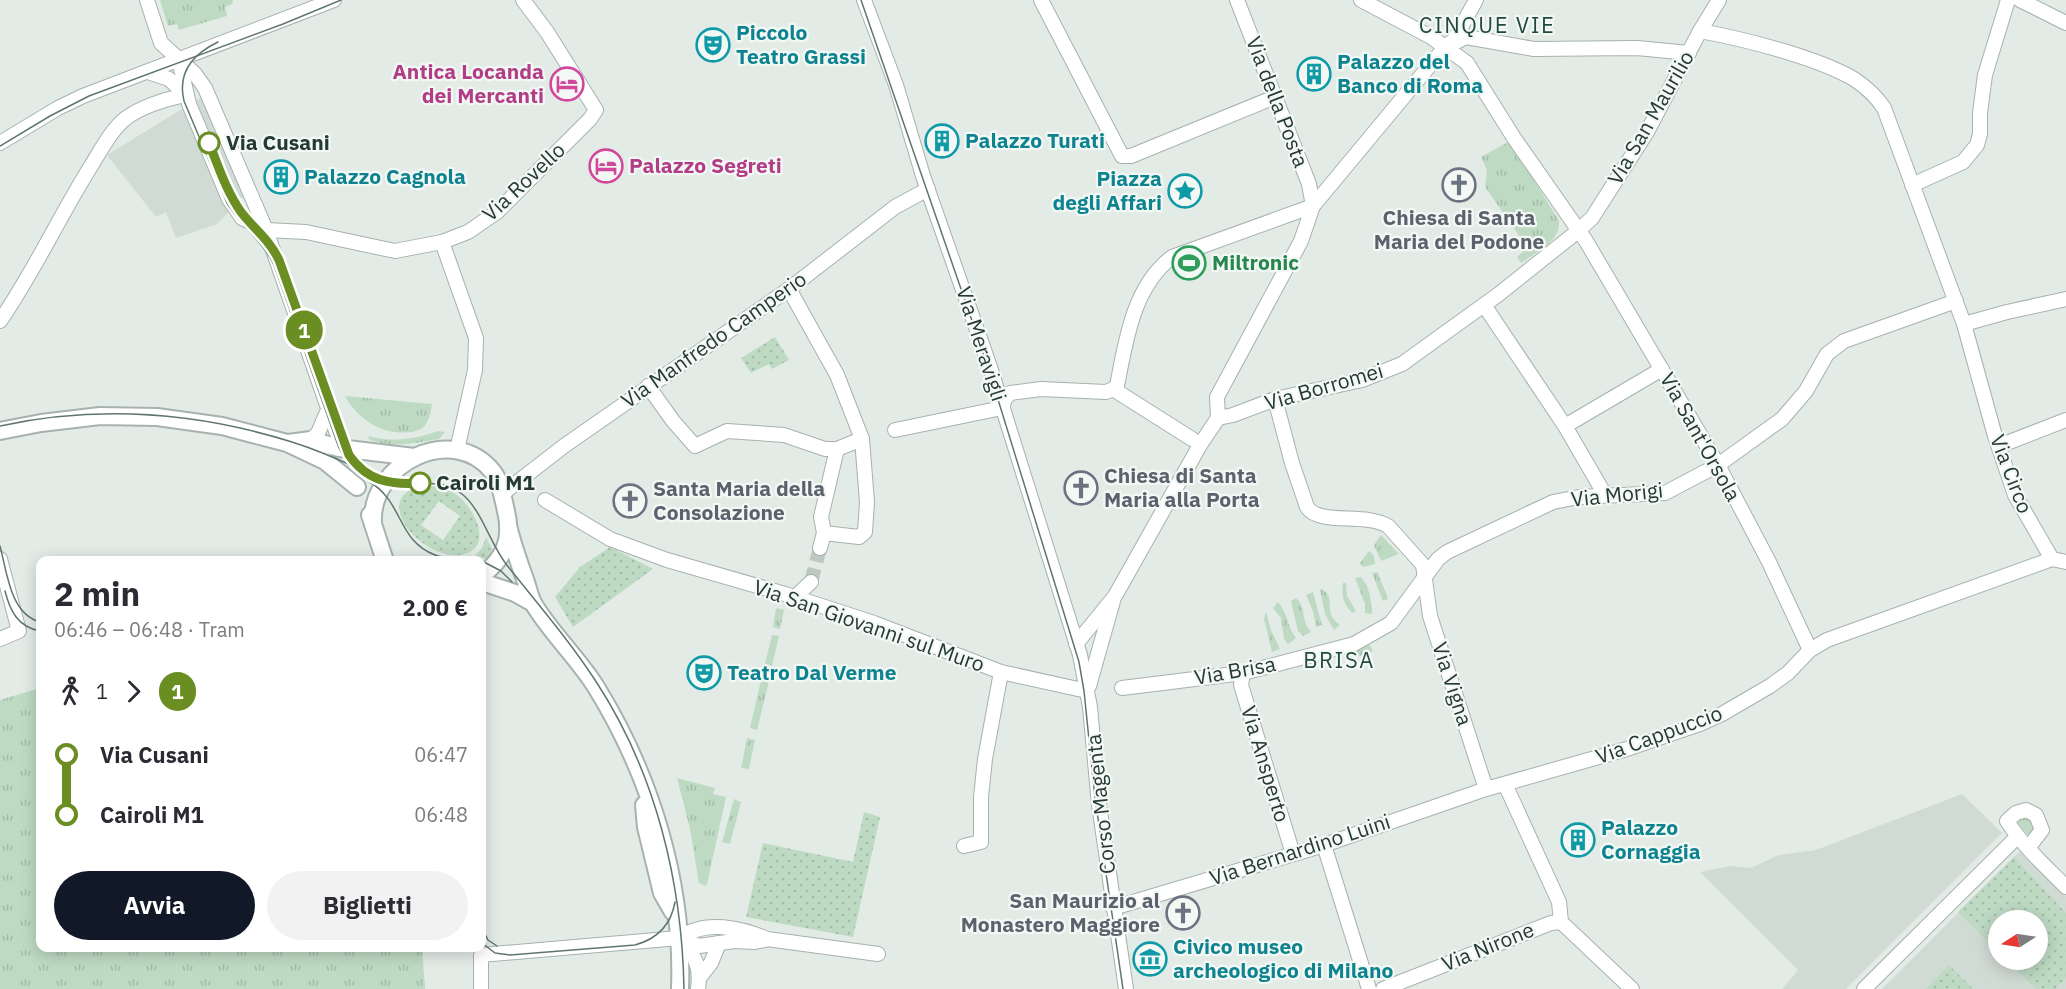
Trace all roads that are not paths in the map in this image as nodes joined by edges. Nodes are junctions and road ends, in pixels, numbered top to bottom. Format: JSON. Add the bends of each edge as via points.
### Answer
{"nodes":[{"id":1,"x":147,"y":0,"type":"edge"},
{"id":2,"x":334,"y":0,"type":"edge"},
{"id":3,"x":523,"y":0,"type":"edge"},
{"id":4,"x":864,"y":0,"type":"edge"},
{"id":5,"x":1041,"y":0,"type":"edge"},
{"id":6,"x":1237,"y":0,"type":"edge"},
{"id":7,"x":1361,"y":0,"type":"edge"},
{"id":8,"x":1476,"y":0,"type":"edge"},
{"id":9,"x":1719,"y":0,"type":"edge"},
{"id":10,"x":2008,"y":0,"type":"edge"},
{"id":11,"x":2020,"y":0,"type":"edge"},
{"id":12,"x":2066,"y":23,"type":"edge"},
{"id":13,"x":1700,"y":31,"type":"junction"},
{"id":14,"x":1446,"y":46,"type":"junction"},
{"id":15,"x":1689,"y":53,"type":"junction"},
{"id":16,"x":179,"y":60,"type":"junction"},
{"id":17,"x":148,"y":72,"type":"junction"},
{"id":18,"x":186,"y":95,"type":"junction"},
{"id":19,"x":1275,"y":97,"type":"junction"},
{"id":20,"x":0,"y":143,"type":"edge"},
{"id":21,"x":1912,"y":184,"type":"junction"},
{"id":22,"x":928,"y":189,"type":"junction"},
{"id":23,"x":1313,"y":206,"type":"junction"},
{"id":24,"x":266,"y":230,"type":"junction"},
{"id":25,"x":1578,"y":231,"type":"junction"},
{"id":26,"x":442,"y":243,"type":"junction"},
{"id":27,"x":789,"y":289,"type":"junction"},
{"id":28,"x":2066,"y":299,"type":"edge"},
{"id":29,"x":1956,"y":301,"type":"junction"},
{"id":30,"x":1484,"y":305,"type":"junction"},
{"id":31,"x":0,"y":321,"type":"edge"},
{"id":32,"x":1964,"y":324,"type":"junction"},
{"id":33,"x":1662,"y":369,"type":"junction"},
{"id":34,"x":648,"y":386,"type":"junction"},
{"id":35,"x":1113,"y":389,"type":"junction"},
{"id":36,"x":1275,"y":399,"type":"junction"},
{"id":37,"x":1002,"y":408,"type":"junction"},
{"id":38,"x":328,"y":410,"type":"junction"},
{"id":39,"x":1218,"y":418,"type":"junction"},
{"id":40,"x":2066,"y":420,"type":"edge"},
{"id":41,"x":1565,"y":426,"type":"junction"},
{"id":42,"x":894,"y":430,"type":"dead end"},
{"id":43,"x":0,"y":431,"type":"edge"},
{"id":44,"x":862,"y":439,"type":"junction"},
{"id":45,"x":1192,"y":439,"type":"dead end"},
{"id":46,"x":311,"y":440,"type":"junction"},
{"id":47,"x":287,"y":443,"type":"junction"},
{"id":48,"x":1999,"y":446,"type":"junction"},
{"id":49,"x":342,"y":448,"type":"junction"},
{"id":50,"x":837,"y":449,"type":"junction"},
{"id":51,"x":457,"y":450,"type":"junction"},
{"id":52,"x":414,"y":458,"type":"junction"},
{"id":53,"x":1718,"y":465,"type":"junction"},
{"id":54,"x":357,"y":487,"type":"junction"},
{"id":55,"x":502,"y":494,"type":"junction"},
{"id":56,"x":1605,"y":495,"type":"junction"},
{"id":57,"x":545,"y":500,"type":"dead end"},
{"id":58,"x":373,"y":524,"type":"junction"},
{"id":59,"x":508,"y":526,"type":"junction"},
{"id":60,"x":824,"y":533,"type":"junction"},
{"id":61,"x":820,"y":548,"type":"tunnel mouth"},
{"id":62,"x":383,"y":556,"type":"edge"},
{"id":63,"x":0,"y":559,"type":"edge"},
{"id":64,"x":2052,"y":559,"type":"junction"},
{"id":65,"x":2066,"y":562,"type":"edge"},
{"id":66,"x":486,"y":571,"type":"edge"},
{"id":67,"x":1425,"y":576,"type":"junction"},
{"id":68,"x":811,"y":582,"type":"tunnel mouth"},
{"id":69,"x":486,"y":583,"type":"edge"},
{"id":70,"x":1115,"y":596,"type":"junction"},
{"id":71,"x":795,"y":597,"type":"junction"},
{"id":72,"x":533,"y":603,"type":"junction"},
{"id":73,"x":0,"y":639,"type":"edge"},
{"id":74,"x":1076,"y":644,"type":"junction"},
{"id":75,"x":1810,"y":650,"type":"junction"},
{"id":76,"x":1000,"y":672,"type":"junction"},
{"id":77,"x":1243,"y":673,"type":"junction"},
{"id":78,"x":1122,"y":688,"type":"dead end"},
{"id":79,"x":1087,"y":691,"type":"junction"},
{"id":80,"x":1505,"y":784,"type":"junction"},
{"id":81,"x":1486,"y":789,"type":"junction"},
{"id":82,"x":2017,"y":837,"type":"junction"},
{"id":83,"x":1324,"y":845,"type":"junction"},
{"id":84,"x":964,"y":846,"type":"dead end"},
{"id":85,"x":2028,"y":848,"type":"junction"},
{"id":86,"x":1293,"y":854,"type":"junction"},
{"id":87,"x":2066,"y":887,"type":"edge"},
{"id":88,"x":1113,"y":908,"type":"junction"},
{"id":89,"x":1561,"y":922,"type":"junction"},
{"id":90,"x":679,"y":938,"type":"junction"},
{"id":91,"x":767,"y":939,"type":"junction"},
{"id":92,"x":719,"y":943,"type":"junction"},
{"id":93,"x":878,"y":954,"type":"dead end"},
{"id":94,"x":699,"y":983,"type":"edge"},
{"id":95,"x":481,"y":989,"type":"edge"},
{"id":96,"x":680,"y":989,"type":"edge"},
{"id":97,"x":1126,"y":989,"type":"edge"},
{"id":98,"x":1369,"y":989,"type":"edge"},
{"id":99,"x":1383,"y":989,"type":"edge"},
{"id":100,"x":1632,"y":989,"type":"edge"},
{"id":101,"x":1864,"y":989,"type":"edge"}],
"edges":[{"from":1,"to":16,"type":"street","via":[[161,43]]},
{"from":2,"to":16,"type":"street"},
{"from":3,"to":26,"type":"street","name":"Via Rovello","via":[[596,110],[497,212],[468,232]]},
{"from":4,"to":22,"type":"street","name":"Via Meravigli","via":[[896,85]]},
{"from":5,"to":19,"type":"street","via":[[1122,156],[1131,156]]},
{"from":6,"to":19,"type":"street","name":"Via della Posta"},
{"from":7,"to":14,"type":"street","name":"Via Sant'Orsola"},
{"from":8,"to":14,"type":"street","via":[[1454,40]]},
{"from":9,"to":13,"type":"street","name":"Via San Maurilio"},
{"from":10,"to":21,"type":"street","via":[[1985,75],[1977,145],[1963,162]]},
{"from":11,"to":12,"type":"street"},
{"from":13,"to":15,"type":"street","name":"Via San Maurilio"},
{"from":13,"to":21,"type":"street","name":"Via Circo","via":[[1750,42],[1854,79],[1875,95],[1884,108]]},
{"from":14,"to":15,"type":"street","via":[[1466,37],[1534,48],[1637,48]]},
{"from":14,"to":23,"type":"street"},
{"from":14,"to":25,"type":"street","name":"Via Sant'Orsola","via":[[1467,63]]},
{"from":15,"to":25,"type":"street","name":"Via San Maurilio","via":[[1647,132],[1592,218]]},
{"from":16,"to":17,"type":"street"},
{"from":16,"to":18,"type":"street"},
{"from":16,"to":24,"type":"street","via":[[205,88]]},
{"from":17,"to":18,"type":"street","via":[[170,79]]},
{"from":17,"to":20,"type":"street","via":[[65,105]]},
{"from":18,"to":24,"type":"street","via":[[229,199],[242,218]]},
{"from":18,"to":31,"type":"street","via":[[136,112],[112,133]]},
{"from":19,"to":23,"type":"street","name":"Via della Posta","via":[[1309,184]]},
{"from":21,"to":29,"type":"street","name":"Via Circo"},
{"from":22,"to":27,"type":"street","name":"Via Manfredo Camperio","via":[[895,207]]},
{"from":22,"to":37,"type":"street","name":"Via Meravigli"},
{"from":23,"to":35,"type":"street","via":[[1162,264],[1141,296]]},
{"from":23,"to":39,"type":"street","via":[[1301,241],[1217,397]]},
{"from":24,"to":26,"type":"street","name":"Via Rovello","via":[[306,232],[396,251]]},
{"from":24,"to":38,"type":"street"},
{"from":25,"to":30,"type":"street","name":"Via San Maurilio"},
{"from":25,"to":33,"type":"street","name":"Via Sant'Orsola"},
{"from":26,"to":51,"type":"street","via":[[476,338],[475,370]]},
{"from":27,"to":34,"type":"street","name":"Via Manfredo Camperio"},
{"from":27,"to":44,"type":"street","via":[[837,375]]},
{"from":28,"to":32,"type":"street"},
{"from":29,"to":32,"type":"street","name":"Via Circo"},
{"from":29,"to":53,"type":"street","name":"Via Morigi","via":[[1844,341],[1827,354],[1801,398],[1782,419]]},
{"from":30,"to":36,"type":"street","name":"Via Borromei","via":[[1402,364],[1362,380]]},
{"from":30,"to":41,"type":"street"},
{"from":32,"to":48,"type":"street","name":"Via Circo"},
{"from":33,"to":41,"type":"street"},
{"from":33,"to":53,"type":"street","name":"Via Sant'Orsola"},
{"from":34,"to":50,"type":"street","via":[[695,446],[727,431],[777,434]]},
{"from":34,"to":55,"type":"street","name":"Via Manfredo Camperio"},
{"from":35,"to":37,"type":"street","via":[[1011,393]]},
{"from":35,"to":45,"type":"street"},
{"from":36,"to":39,"type":"street","name":"Via Borromei"},
{"from":36,"to":67,"type":"street","via":[[1310,513],[1381,522],[1423,565]]},
{"from":37,"to":42,"type":"street"},
{"from":37,"to":74,"type":"street","name":"Via Meravigli"},
{"from":38,"to":46,"type":"street"},
{"from":38,"to":49,"type":"street"},
{"from":39,"to":70,"type":"street"},
{"from":40,"to":48,"type":"street"},
{"from":41,"to":56,"type":"street"},
{"from":43,"to":47,"type":"street","via":[[100,416],[157,417],[222,426]]},
{"from":44,"to":50,"type":"street"},
{"from":44,"to":60,"type":"street","via":[[865,532],[859,537]]},
{"from":46,"to":47,"type":"street"},
{"from":46,"to":49,"type":"street"},
{"from":47,"to":54,"type":"street","via":[[325,461]]},
{"from":48,"to":64,"type":"street","name":"Via Circo","via":[[2015,495]]},
{"from":49,"to":52,"type":"street"},
{"from":49,"to":54,"type":"street"},
{"from":50,"to":60,"type":"street","via":[[821,517]]},
{"from":51,"to":52,"type":"street"},
{"from":51,"to":55,"type":"street","via":[[470,454],[492,471]]},
{"from":52,"to":58,"type":"street","via":[[387,477],[374,501]]},
{"from":53,"to":56,"type":"street","name":"Via Morigi","via":[[1665,493]]},
{"from":53,"to":75,"type":"street","name":"Via Sant'Orsola"},
{"from":54,"to":58,"type":"street"},
{"from":55,"to":59,"type":"street"},
{"from":56,"to":67,"type":"street","name":"Via Morigi","via":[[1562,500],[1536,509],[1448,552]]},
{"from":57,"to":71,"type":"street","name":"Via San Giovanni sul Muro","via":[[610,539],[672,562]]},
{"from":58,"to":62,"type":"street"},
{"from":59,"to":66,"type":"street","via":[[505,549]]},
{"from":59,"to":72,"type":"street"},
{"from":60,"to":61,"type":"street"},
{"from":63,"to":73,"type":"street","via":[[19,631]]},
{"from":64,"to":65,"type":"street"},
{"from":64,"to":75,"type":"street","name":"Via Cappuccio","via":[[1827,640]]},
{"from":67,"to":77,"type":"street","name":"Via Brisa","via":[[1400,614],[1373,634],[1354,644]]},
{"from":67,"to":81,"type":"street","name":"Via Vigna","via":[[1430,616]]},
{"from":68,"to":71,"type":"street"},
{"from":69,"to":72,"type":"street","via":[[517,593]]},
{"from":70,"to":74,"type":"street"},
{"from":70,"to":79,"type":"street"},
{"from":71,"to":76,"type":"street","name":"Via San Giovanni sul Muro"},
{"from":72,"to":90,"type":"street","via":[[594,684],[628,745],[662,840]]},
{"from":74,"to":79,"type":"street","name":"Via Meravigli"},
{"from":75,"to":80,"type":"street","name":"Via Cappuccio","via":[[1770,686],[1700,724]]},
{"from":76,"to":79,"type":"street","name":"Via San Giovanni sul Muro"},
{"from":76,"to":84,"type":"street","via":[[985,759],[981,842]]},
{"from":77,"to":78,"type":"street","name":"Via Brisa"},
{"from":77,"to":86,"type":"street","name":"Via Ansperto","via":[[1241,685]]},
{"from":79,"to":88,"type":"street","name":"Corso Magenta"},
{"from":80,"to":81,"type":"street","name":"Via Cappuccio"},
{"from":80,"to":89,"type":"street","via":[[1559,902]]},
{"from":81,"to":83,"type":"street","name":"Via Bernardino Luini"},
{"from":82,"to":85,"type":"street"},
{"from":82,"to":85,"type":"street","via":[[2007,821],[2026,810],[2036,815],[2042,830]]},
{"from":82,"to":101,"type":"street"},
{"from":83,"to":86,"type":"street","name":"Via Bernardino Luini"},
{"from":83,"to":98,"type":"street"},
{"from":85,"to":87,"type":"street"},
{"from":86,"to":88,"type":"street","name":"Via Bernardino Luini"},
{"from":88,"to":97,"type":"street","name":"Corso Magenta"},
{"from":89,"to":99,"type":"street","name":"Via Nirone"},
{"from":89,"to":100,"type":"street"},
{"from":90,"to":91,"type":"street","via":[[698,929],[720,927]]},
{"from":90,"to":92,"type":"street","via":[[699,946]]},
{"from":90,"to":94,"type":"street","via":[[694,954]]},
{"from":90,"to":95,"type":"street","via":[[481,955]]},
{"from":90,"to":96,"type":"street"},
{"from":91,"to":92,"type":"street"},
{"from":91,"to":93,"type":"street"},
{"from":92,"to":94,"type":"street"}]}
